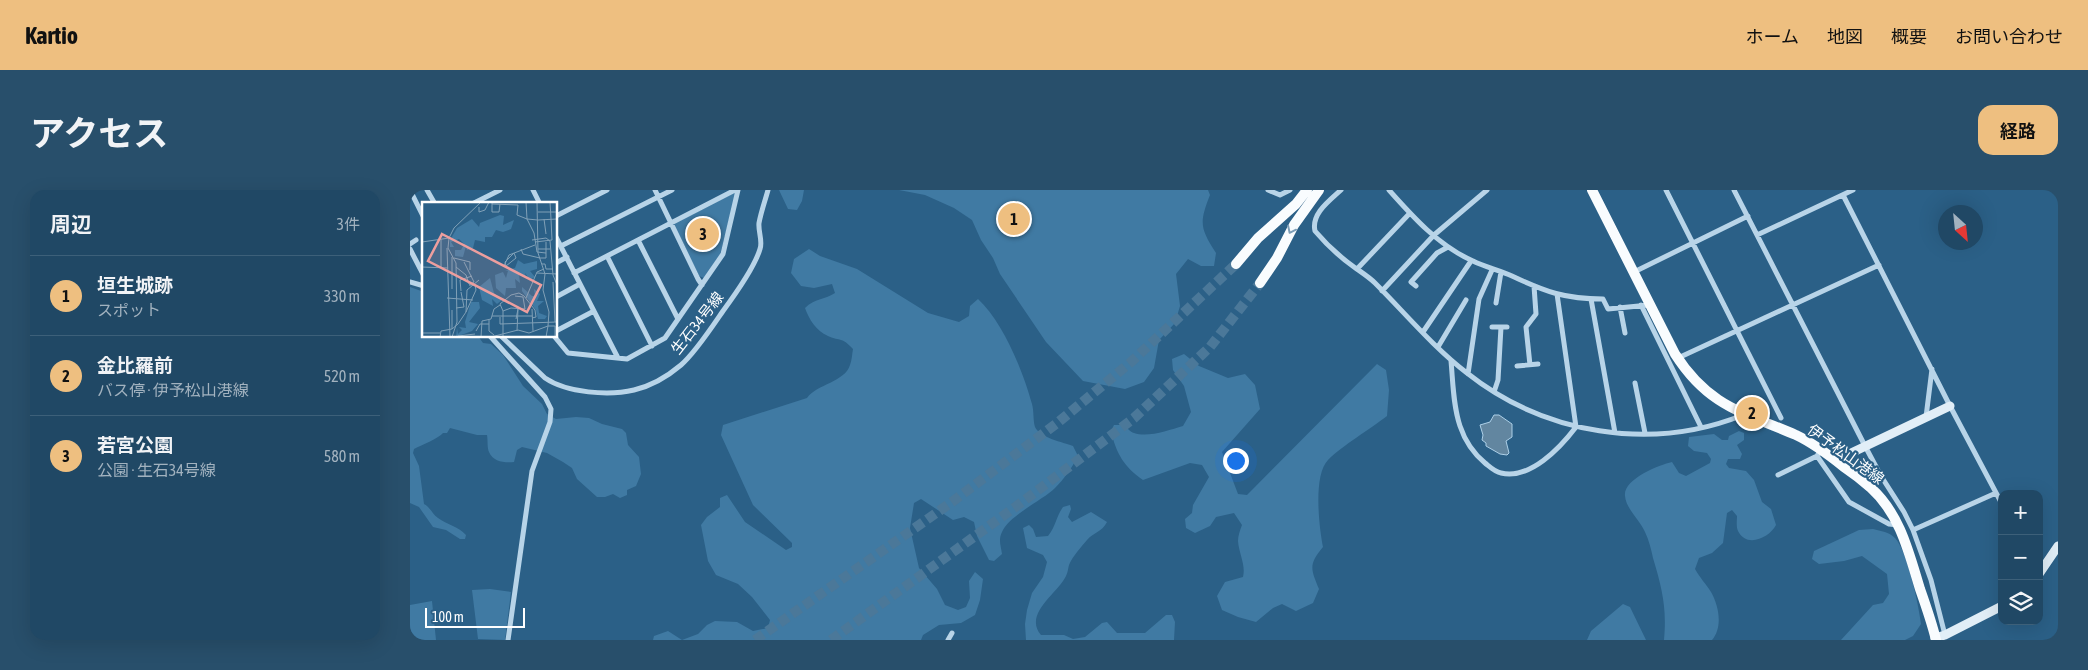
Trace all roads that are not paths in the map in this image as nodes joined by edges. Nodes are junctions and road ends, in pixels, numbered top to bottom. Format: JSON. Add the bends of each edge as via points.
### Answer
{"nodes":[{"id":1,"x":410,"y":190,"type":"edge"},
{"id":2,"x":427,"y":190,"type":"edge"},
{"id":3,"x":500,"y":190,"type":"edge"},
{"id":4,"x":533,"y":190,"type":"edge"},
{"id":5,"x":607,"y":190,"type":"edge"},
{"id":6,"x":655,"y":190,"type":"edge"},
{"id":7,"x":672,"y":190,"type":"edge"},
{"id":8,"x":737,"y":190,"type":"edge"},
{"id":9,"x":768,"y":190,"type":"edge"},
{"id":10,"x":1268,"y":190,"type":"edge"},
{"id":11,"x":1290,"y":190,"type":"edge"},
{"id":12,"x":1307,"y":190,"type":"edge"},
{"id":13,"x":1319,"y":190,"type":"edge"},
{"id":14,"x":1340,"y":190,"type":"edge"},
{"id":15,"x":1389,"y":190,"type":"edge"},
{"id":16,"x":1487,"y":190,"type":"edge"},
{"id":17,"x":1592,"y":190,"type":"edge"},
{"id":18,"x":1666,"y":190,"type":"edge"},
{"id":19,"x":1734,"y":190,"type":"edge"},
{"id":20,"x":1853,"y":190,"type":"edge"},
{"id":21,"x":1843,"y":195,"type":"junction"},
{"id":22,"x":659,"y":198,"type":"junction"},
{"id":23,"x":434,"y":202,"type":"edge"},
{"id":24,"x":476,"y":202,"type":"edge"},
{"id":25,"x":539,"y":202,"type":"edge"},
{"id":26,"x":1410,"y":213,"type":"junction"},
{"id":27,"x":422,"y":214,"type":"edge"},
{"id":28,"x":558,"y":215,"type":"edge"},
{"id":29,"x":1748,"y":216,"type":"junction"},
{"id":30,"x":671,"y":224,"type":"junction"},
{"id":31,"x":1757,"y":234,"type":"junction"},
{"id":32,"x":1434,"y":235,"type":"junction"},
{"id":33,"x":416,"y":240,"type":"dead end"},
{"id":34,"x":558,"y":240,"type":"edge"},
{"id":35,"x":638,"y":240,"type":"junction"},
{"id":36,"x":1693,"y":243,"type":"junction"},
{"id":37,"x":410,"y":244,"type":"edge"},
{"id":38,"x":561,"y":246,"type":"junction"},
{"id":39,"x":1448,"y":247,"type":"junction"},
{"id":40,"x":410,"y":249,"type":"edge"},
{"id":41,"x":607,"y":256,"type":"junction"},
{"id":42,"x":567,"y":258,"type":"junction"},
{"id":43,"x":1471,"y":261,"type":"junction"},
{"id":44,"x":558,"y":262,"type":"edge"},
{"id":45,"x":1236,"y":264,"type":"tunnel mouth"},
{"id":46,"x":1879,"y":265,"type":"junction"},
{"id":47,"x":1357,"y":269,"type":"junction"},
{"id":48,"x":1492,"y":270,"type":"junction"},
{"id":49,"x":422,"y":272,"type":"edge"},
{"id":50,"x":1501,"y":272,"type":"junction"},
{"id":51,"x":1634,"y":272,"type":"junction"},
{"id":52,"x":574,"y":273,"type":"junction"},
{"id":53,"x":1260,"y":283,"type":"tunnel mouth"},
{"id":54,"x":580,"y":284,"type":"junction"},
{"id":55,"x":702,"y":285,"type":"junction"},
{"id":56,"x":1416,"y":286,"type":"dead end"},
{"id":57,"x":1534,"y":286,"type":"junction"},
{"id":58,"x":1382,"y":291,"type":"junction"},
{"id":59,"x":1557,"y":294,"type":"junction"},
{"id":60,"x":558,"y":295,"type":"edge"},
{"id":61,"x":1591,"y":299,"type":"junction"},
{"id":62,"x":1466,"y":300,"type":"dead end"},
{"id":63,"x":1496,"y":303,"type":"dead end"},
{"id":64,"x":1793,"y":304,"type":"junction"},
{"id":65,"x":1645,"y":305,"type":"junction"},
{"id":66,"x":1620,"y":308,"type":"junction"},
{"id":67,"x":594,"y":311,"type":"junction"},
{"id":68,"x":678,"y":319,"type":"junction"},
{"id":69,"x":1492,"y":326,"type":"dead end"},
{"id":70,"x":558,"y":330,"type":"edge"},
{"id":71,"x":1737,"y":330,"type":"junction"},
{"id":72,"x":1423,"y":332,"type":"junction"},
{"id":73,"x":1625,"y":333,"type":"dead end"},
{"id":74,"x":492,"y":338,"type":"edge"},
{"id":75,"x":503,"y":338,"type":"edge"},
{"id":76,"x":556,"y":338,"type":"edge"},
{"id":77,"x":652,"y":346,"type":"junction"},
{"id":78,"x":1438,"y":347,"type":"junction"},
{"id":79,"x":618,"y":358,"type":"junction"},
{"id":80,"x":1452,"y":361,"type":"junction"},
{"id":81,"x":1680,"y":362,"type":"junction"},
{"id":82,"x":1530,"y":364,"type":"junction"},
{"id":83,"x":1538,"y":364,"type":"dead end"},
{"id":84,"x":1517,"y":366,"type":"dead end"},
{"id":85,"x":1932,"y":369,"type":"junction"},
{"id":86,"x":1468,"y":374,"type":"junction"},
{"id":87,"x":1674,"y":374,"type":"junction"},
{"id":88,"x":1635,"y":383,"type":"dead end"},
{"id":89,"x":1494,"y":392,"type":"junction"},
{"id":90,"x":1950,"y":406,"type":"junction"},
{"id":91,"x":1743,"y":414,"type":"junction"},
{"id":92,"x":1781,"y":418,"type":"dead end"},
{"id":93,"x":1926,"y":418,"type":"junction"},
{"id":94,"x":1576,"y":427,"type":"junction"},
{"id":95,"x":1701,"y":427,"type":"junction"},
{"id":96,"x":1614,"y":432,"type":"junction"},
{"id":97,"x":1645,"y":433,"type":"junction"},
{"id":98,"x":1865,"y":446,"type":"junction"},
{"id":99,"x":1819,"y":453,"type":"junction"},
{"id":100,"x":1840,"y":463,"type":"junction"},
{"id":101,"x":1778,"y":475,"type":"dead end"},
{"id":102,"x":1996,"y":493,"type":"junction"},
{"id":103,"x":1998,"y":497,"type":"edge"},
{"id":104,"x":1898,"y":525,"type":"junction"},
{"id":105,"x":1913,"y":530,"type":"junction"},
{"id":106,"x":2058,"y":546,"type":"edge"},
{"id":107,"x":2043,"y":568,"type":"edge"},
{"id":108,"x":1998,"y":608,"type":"edge"},
{"id":109,"x":952,"y":633,"type":"dead end"},
{"id":110,"x":1938,"y":638,"type":"edge"},
{"id":111,"x":508,"y":640,"type":"edge"},
{"id":112,"x":948,"y":640,"type":"edge"}],
"edges":[{"from":1,"to":27,"type":"street"},
{"from":2,"to":23,"type":"street"},
{"from":3,"to":24,"type":"street"},
{"from":4,"to":25,"type":"street"},
{"from":5,"to":28,"type":"street"},
{"from":6,"to":22,"type":"street"},
{"from":7,"to":22,"type":"street"},
{"from":8,"to":30,"type":"street"},
{"from":8,"to":55,"type":"street","via":[[723,254]]},
{"from":9,"to":75,"type":"street","name":"生石34号線","via":[[759,225],[761,244],[757,256],[734,297],[712,326],[682,364],[664,377],[634,390],[580,390],[552,383]]},
{"from":10,"to":11,"type":"street","via":[[1280,195]]},
{"from":12,"to":45,"type":"main road"},
{"from":13,"to":53,"type":"main road","one_way":true},
{"from":14,"to":47,"type":"street","via":[[1317,214],[1313,225],[1319,236]]},
{"from":15,"to":26,"type":"street"},
{"from":16,"to":32,"type":"street"},
{"from":17,"to":51,"type":"main road","name":"伊予松山港線"},
{"from":18,"to":36,"type":"street"},
{"from":19,"to":29,"type":"street"},
{"from":20,"to":21,"type":"street"},
{"from":21,"to":31,"type":"street"},
{"from":21,"to":46,"type":"street"},
{"from":22,"to":30,"type":"street"},
{"from":22,"to":38,"type":"street"},
{"from":26,"to":32,"type":"street"},
{"from":26,"to":47,"type":"street"},
{"from":29,"to":31,"type":"street"},
{"from":29,"to":36,"type":"street"},
{"from":30,"to":35,"type":"street"},
{"from":30,"to":55,"type":"street"},
{"from":31,"to":64,"type":"street"},
{"from":32,"to":39,"type":"street"},
{"from":32,"to":58,"type":"street"},
{"from":33,"to":37,"type":"street"},
{"from":34,"to":38,"type":"street"},
{"from":35,"to":41,"type":"street"},
{"from":35,"to":68,"type":"street"},
{"from":36,"to":51,"type":"street"},
{"from":36,"to":71,"type":"street"},
{"from":38,"to":42,"type":"street"},
{"from":39,"to":43,"type":"street"},
{"from":39,"to":56,"type":"street","via":[[1437,253],[1411,282]]},
{"from":40,"to":49,"type":"street"},
{"from":41,"to":52,"type":"street"},
{"from":41,"to":77,"type":"street"},
{"from":42,"to":44,"type":"street"},
{"from":42,"to":52,"type":"street"},
{"from":43,"to":48,"type":"street"},
{"from":43,"to":72,"type":"street"},
{"from":46,"to":64,"type":"street"},
{"from":46,"to":85,"type":"street"},
{"from":47,"to":58,"type":"street"},
{"from":48,"to":50,"type":"street"},
{"from":48,"to":86,"type":"street","via":[[1479,299]]},
{"from":50,"to":57,"type":"street"},
{"from":50,"to":63,"type":"street"},
{"from":51,"to":65,"type":"main road","name":"伊予松山港線"},
{"from":52,"to":54,"type":"street"},
{"from":54,"to":60,"type":"street"},
{"from":54,"to":67,"type":"street"},
{"from":55,"to":68,"type":"street"},
{"from":57,"to":59,"type":"street"},
{"from":57,"to":82,"type":"street","via":[[1536,314],[1526,327]]},
{"from":58,"to":72,"type":"street"},
{"from":59,"to":61,"type":"street"},
{"from":59,"to":94,"type":"street"},
{"from":61,"to":66,"type":"street","via":[[1603,299],[1608,309]]},
{"from":61,"to":96,"type":"street"},
{"from":62,"to":78,"type":"street"},
{"from":64,"to":71,"type":"street"},
{"from":64,"to":98,"type":"street"},
{"from":65,"to":66,"type":"street"},
{"from":65,"to":81,"type":"main road","name":"伊予松山港線"},
{"from":65,"to":87,"type":"street"},
{"from":66,"to":73,"type":"street"},
{"from":67,"to":70,"type":"street"},
{"from":67,"to":79,"type":"street"},
{"from":68,"to":77,"type":"street","via":[[665,338]]},
{"from":69,"to":89,"type":"street","via":[[1504,327]]},
{"from":71,"to":81,"type":"street"},
{"from":71,"to":92,"type":"street"},
{"from":72,"to":78,"type":"street"},
{"from":74,"to":111,"type":"street","via":[[545,397],[551,409],[550,422],[532,471]]},
{"from":76,"to":79,"type":"street","via":[[568,353]]},
{"from":77,"to":79,"type":"street","via":[[627,359]]},
{"from":78,"to":80,"type":"street"},
{"from":80,"to":86,"type":"street"},
{"from":80,"to":94,"type":"street","via":[[1460,426],[1467,443],[1476,455],[1499,473],[1522,473],[1555,449]]},
{"from":81,"to":87,"type":"street"},
{"from":81,"to":91,"type":"main road","name":"伊予松山港線","via":[[1710,394]]},
{"from":82,"to":83,"type":"street"},
{"from":82,"to":84,"type":"street"},
{"from":85,"to":90,"type":"street"},
{"from":85,"to":93,"type":"street"},
{"from":86,"to":89,"type":"street"},
{"from":87,"to":95,"type":"street"},
{"from":88,"to":97,"type":"street"},
{"from":89,"to":94,"type":"street","via":[[1542,417]]},
{"from":90,"to":93,"type":"street"},
{"from":90,"to":102,"type":"street"},
{"from":91,"to":95,"type":"street"},
{"from":91,"to":99,"type":"main road","name":"伊予松山港線","via":[[1798,436]]},
{"from":93,"to":98,"type":"street"},
{"from":94,"to":96,"type":"street"},
{"from":95,"to":97,"type":"street"},
{"from":96,"to":97,"type":"street"},
{"from":98,"to":100,"type":"street"},
{"from":98,"to":105,"type":"street"},
{"from":99,"to":100,"type":"main road","name":"伊予松山港線"},
{"from":99,"to":101,"type":"street"},
{"from":99,"to":104,"type":"street","via":[[1849,502],[1889,524]]},
{"from":100,"to":104,"type":"main road","name":"伊予松山港線","via":[[1880,497]]},
{"from":102,"to":103,"type":"street"},
{"from":102,"to":105,"type":"street"},
{"from":104,"to":110,"type":"main road","name":"伊予松山港線"},
{"from":105,"to":110,"type":"street","via":[[1931,580]]},
{"from":106,"to":107,"type":"street"},
{"from":108,"to":110,"type":"street"},
{"from":109,"to":112,"type":"street"}]}
